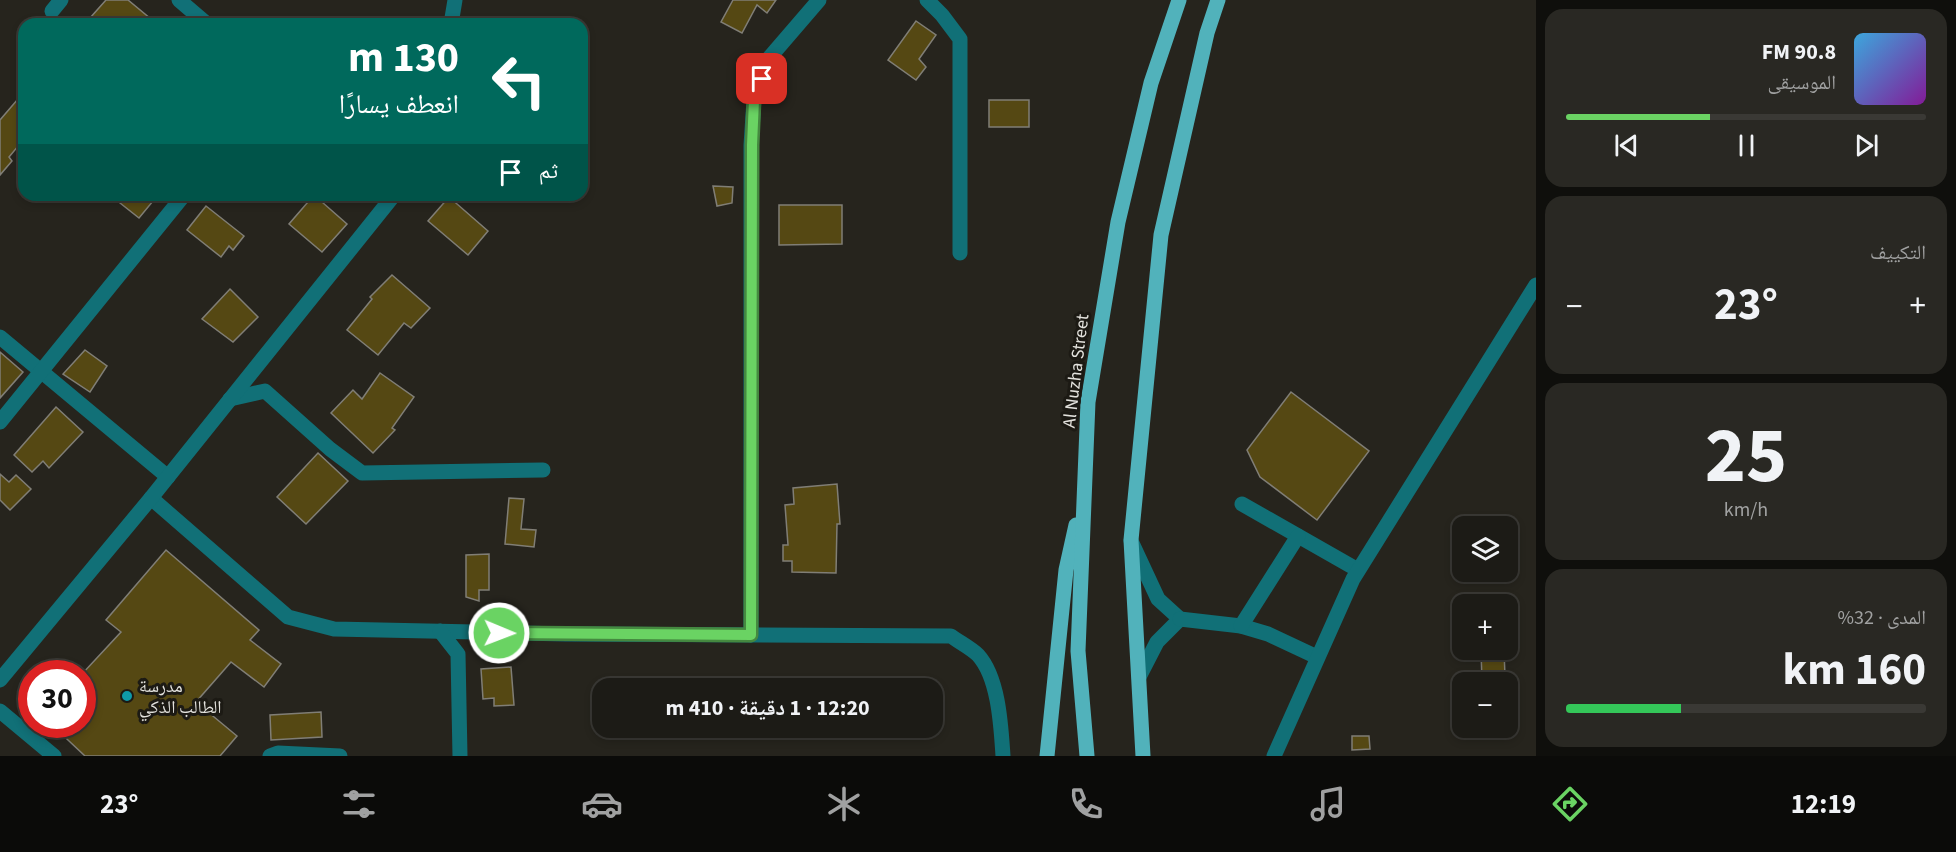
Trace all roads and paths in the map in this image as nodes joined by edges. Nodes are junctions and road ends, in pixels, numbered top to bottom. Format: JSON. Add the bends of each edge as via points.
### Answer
{"nodes":[{"id":1,"x":179,"y":0,"type":"edge"},
{"id":2,"x":455,"y":0,"type":"edge"},
{"id":3,"x":819,"y":0,"type":"edge"},
{"id":4,"x":927,"y":0,"type":"edge"},
{"id":5,"x":1179,"y":0,"type":"edge"},
{"id":6,"x":1218,"y":0,"type":"edge"},
{"id":7,"x":200,"y":18,"type":"edge"},
{"id":8,"x":452,"y":18,"type":"edge"},
{"id":9,"x":179,"y":201,"type":"edge"},
{"id":10,"x":389,"y":201,"type":"edge"},
{"id":11,"x":960,"y":253,"type":"dead end"},
{"id":12,"x":1536,"y":285,"type":"edge"},
{"id":13,"x":0,"y":337,"type":"edge"},
{"id":14,"x":259,"y":363,"type":"junction"},
{"id":15,"x":41,"y":371,"type":"junction"},
{"id":16,"x":264,"y":391,"type":"junction"},
{"id":17,"x":230,"y":399,"type":"junction"},
{"id":18,"x":0,"y":422,"type":"edge"},
{"id":19,"x":543,"y":470,"type":"dead end"},
{"id":20,"x":168,"y":477,"type":"junction"},
{"id":21,"x":1085,"y":487,"type":"junction"},
{"id":22,"x":151,"y":498,"type":"junction"},
{"id":23,"x":1242,"y":504,"type":"dead end"},
{"id":24,"x":1298,"y":536,"type":"junction"},
{"id":25,"x":1131,"y":540,"type":"junction"},
{"id":26,"x":1358,"y":570,"type":"junction"},
{"id":27,"x":1180,"y":620,"type":"junction"},
{"id":28,"x":1242,"y":626,"type":"junction"},
{"id":29,"x":440,"y":631,"type":"junction"},
{"id":30,"x":476,"y":632,"type":"junction"},
{"id":31,"x":751,"y":635,"type":"junction"},
{"id":32,"x":458,"y":654,"type":"junction"},
{"id":33,"x":1317,"y":657,"type":"junction"},
{"id":34,"x":1139,"y":677,"type":"junction"},
{"id":35,"x":0,"y":680,"type":"edge"},
{"id":36,"x":0,"y":711,"type":"edge"},
{"id":37,"x":54,"y":756,"type":"edge"},
{"id":38,"x":270,"y":756,"type":"edge"},
{"id":39,"x":340,"y":756,"type":"edge"},
{"id":40,"x":460,"y":756,"type":"edge"},
{"id":41,"x":1003,"y":756,"type":"edge"},
{"id":42,"x":1047,"y":756,"type":"edge"},
{"id":43,"x":1087,"y":756,"type":"edge"},
{"id":44,"x":1143,"y":756,"type":"edge"},
{"id":45,"x":1274,"y":756,"type":"edge"}],
"edges":[{"from":1,"to":7,"type":"street"},
{"from":2,"to":8,"type":"street"},
{"from":3,"to":31,"type":"street","via":[[770,57],[754,100]]},
{"from":4,"to":11,"type":"street","via":[[960,39]]},
{"from":5,"to":21,"type":"main road","name":"Al Nuzha Street","via":[[1151,83],[1118,222],[1088,402]]},
{"from":6,"to":25,"type":"main road","via":[[1161,235]]},
{"from":9,"to":15,"type":"street"},
{"from":10,"to":14,"type":"street"},
{"from":12,"to":26,"type":"street"},
{"from":13,"to":15,"type":"street"},
{"from":14,"to":16,"type":"street"},
{"from":14,"to":17,"type":"street"},
{"from":15,"to":18,"type":"street"},
{"from":15,"to":20,"type":"street"},
{"from":16,"to":17,"type":"street"},
{"from":16,"to":19,"type":"street","via":[[362,473]]},
{"from":17,"to":20,"type":"street"},
{"from":20,"to":22,"type":"street"},
{"from":21,"to":42,"type":"main road","via":[[1066,570]]},
{"from":21,"to":43,"type":"main road","name":"Al Nuzha Street","via":[[1078,651]]},
{"from":22,"to":29,"type":"street","via":[[288,617],[334,629]]},
{"from":22,"to":35,"type":"street"},
{"from":23,"to":24,"type":"street"},
{"from":24,"to":26,"type":"street"},
{"from":24,"to":28,"type":"street"},
{"from":25,"to":27,"type":"street","via":[[1158,599]]},
{"from":25,"to":34,"type":"main road"},
{"from":26,"to":33,"type":"street"},
{"from":27,"to":28,"type":"street"},
{"from":27,"to":34,"type":"street","via":[[1157,642]]},
{"from":28,"to":33,"type":"street"},
{"from":29,"to":30,"type":"street"},
{"from":29,"to":32,"type":"street"},
{"from":30,"to":31,"type":"street"},
{"from":30,"to":32,"type":"street"},
{"from":31,"to":41,"type":"street","via":[[951,636],[979,656],[990,678],[1000,708]]},
{"from":32,"to":40,"type":"street"},
{"from":33,"to":45,"type":"street"},
{"from":34,"to":44,"type":"main road"},
{"from":36,"to":37,"type":"street"},
{"from":38,"to":39,"type":"street"}]}
